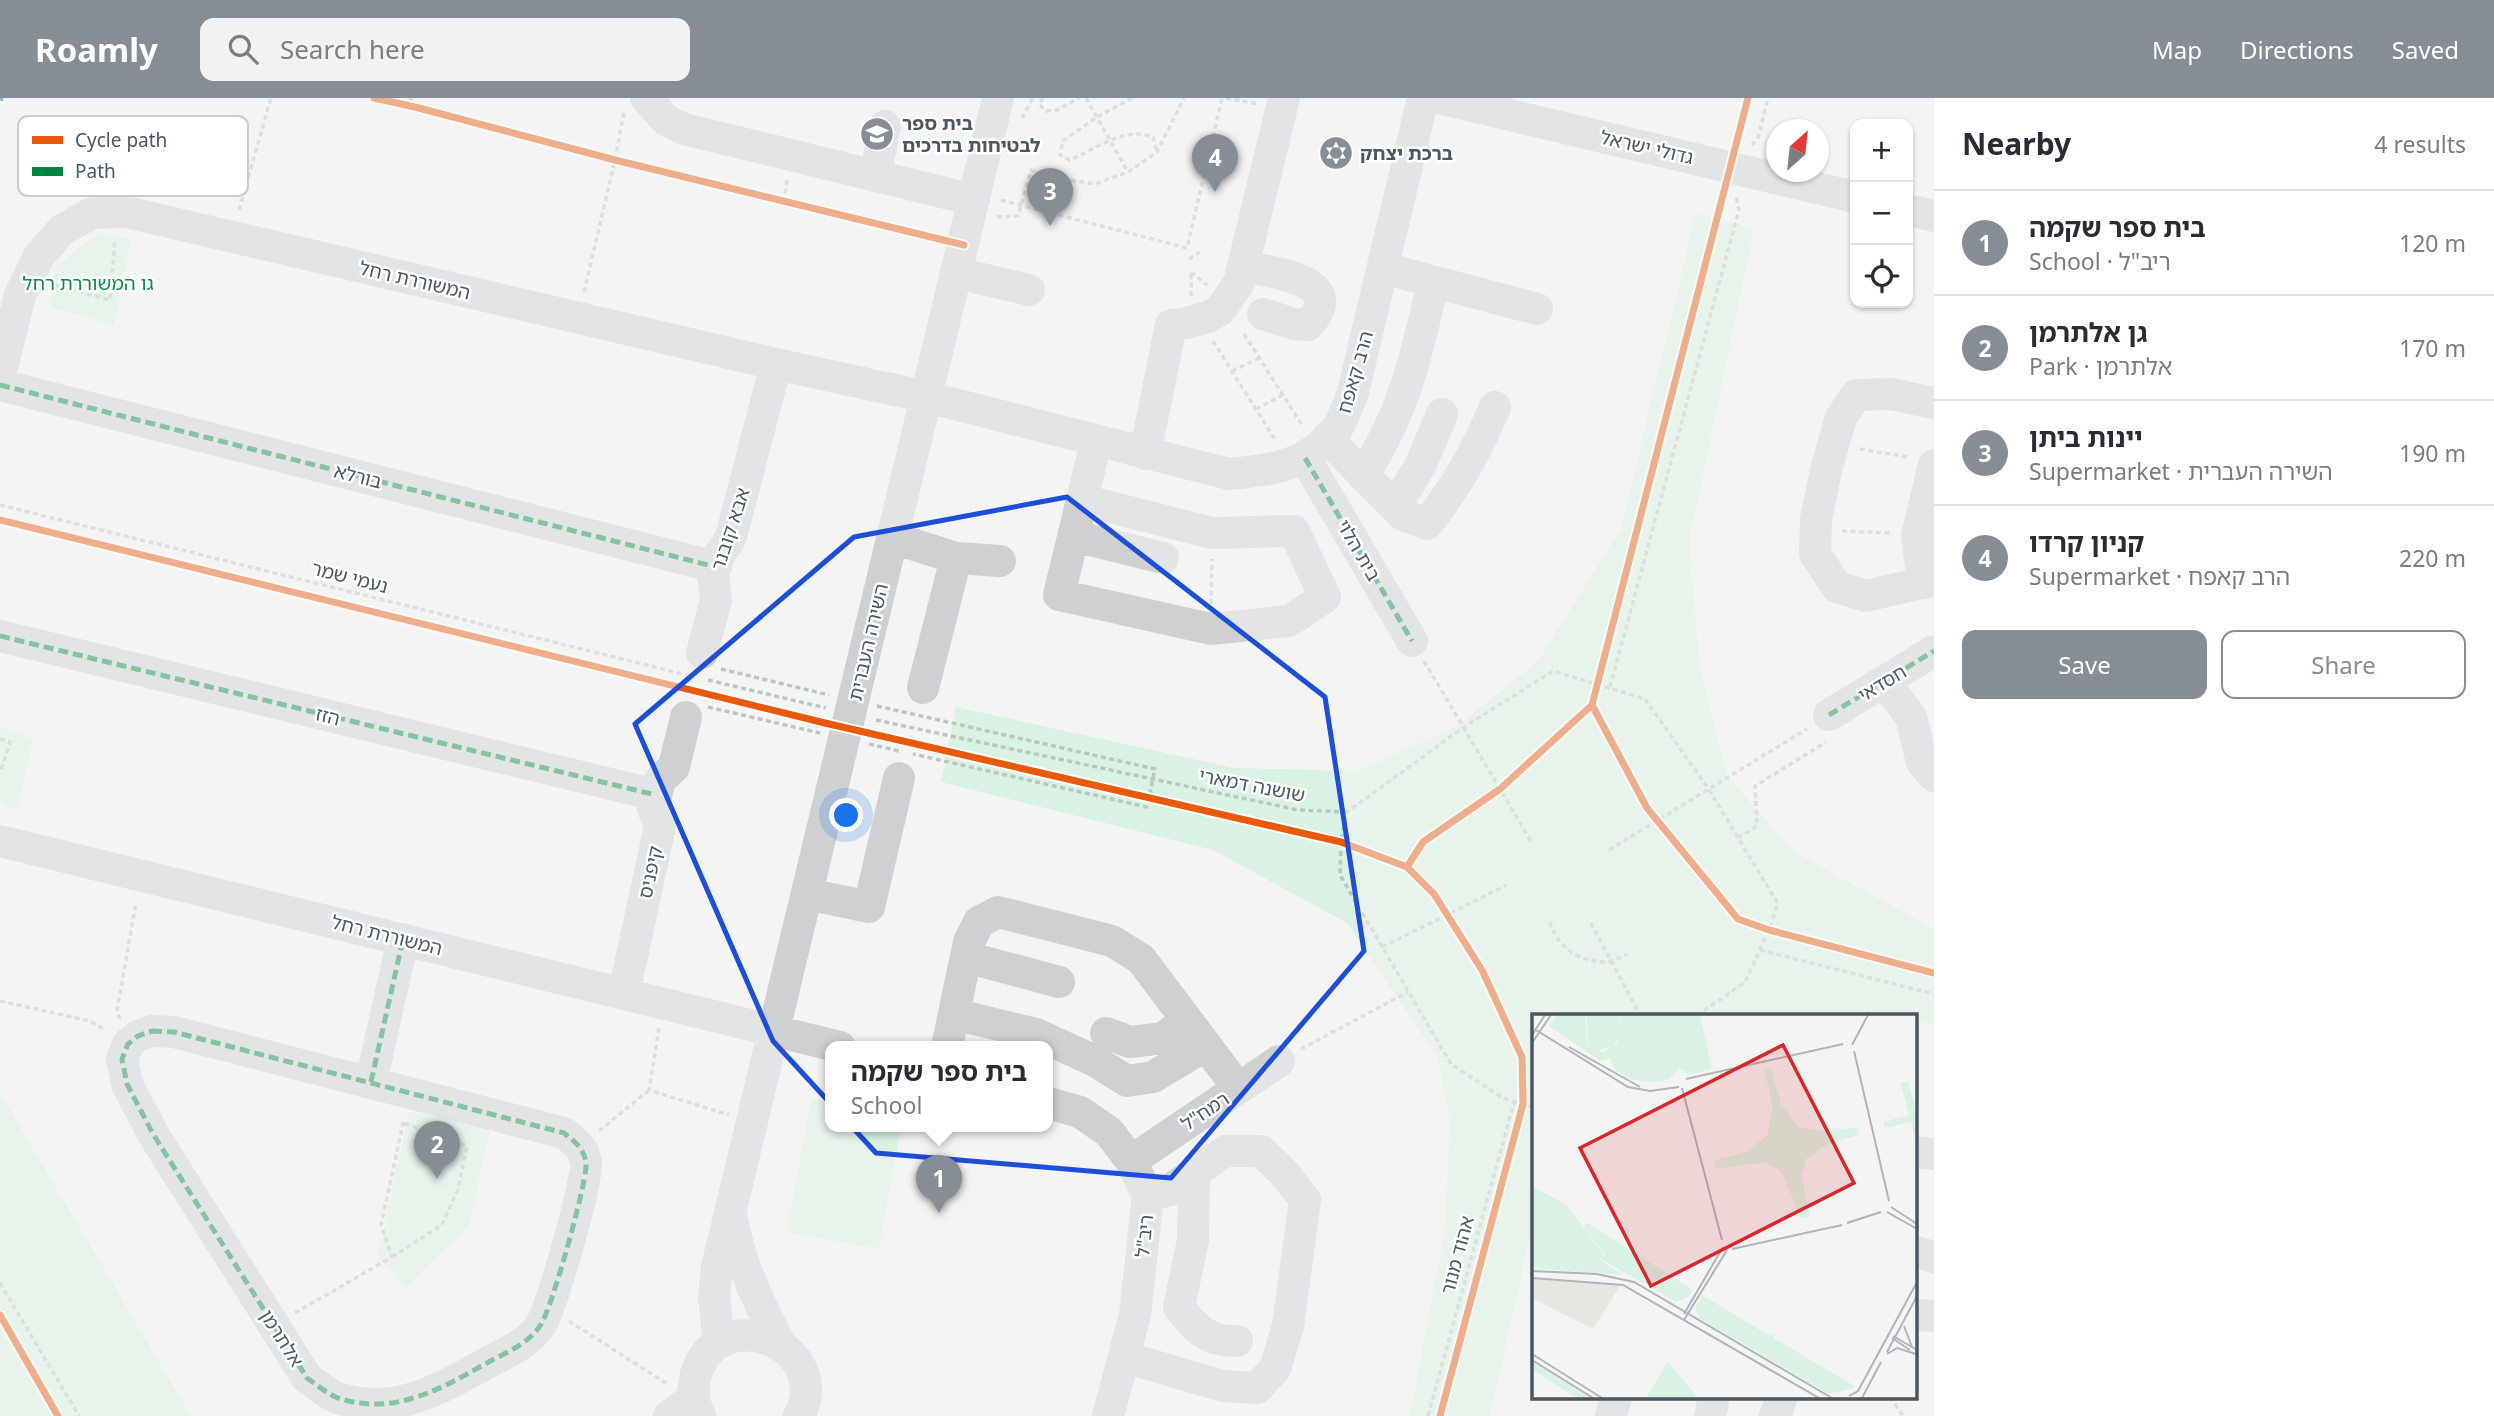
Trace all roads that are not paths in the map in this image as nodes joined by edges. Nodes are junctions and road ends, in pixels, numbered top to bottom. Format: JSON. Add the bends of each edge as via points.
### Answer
{"nodes":[{"id":1,"x":1284,"y":98,"type":"edge"},
{"id":2,"x":1423,"y":98,"type":"edge"},
{"id":3,"x":1438,"y":98,"type":"edge"},
{"id":4,"x":636,"y":102,"type":"edge"},
{"id":5,"x":998,"y":103,"type":"edge"},
{"id":6,"x":885,"y":126,"type":"dead end"},
{"id":7,"x":875,"y":176,"type":"junction"},
{"id":8,"x":1850,"y":196,"type":"edge"},
{"id":9,"x":991,"y":206,"type":"junction"},
{"id":10,"x":1913,"y":211,"type":"edge"},
{"id":11,"x":1934,"y":216,"type":"edge"},
{"id":12,"x":1244,"y":266,"type":"junction"},
{"id":13,"x":1383,"y":268,"type":"junction"},
{"id":14,"x":957,"y":273,"type":"junction"},
{"id":15,"x":1433,"y":282,"type":"junction"},
{"id":16,"x":1029,"y":290,"type":"dead end"},
{"id":17,"x":1537,"y":309,"type":"dead end"},
{"id":18,"x":1263,"y":314,"type":"dead end"},
{"id":19,"x":776,"y":364,"type":"junction"},
{"id":20,"x":0,"y":375,"type":"edge"},
{"id":21,"x":0,"y":385,"type":"edge"},
{"id":22,"x":927,"y":397,"type":"junction"},
{"id":23,"x":1934,"y":403,"type":"edge"},
{"id":24,"x":1495,"y":407,"type":"dead end"},
{"id":25,"x":1442,"y":414,"type":"dead end"},
{"id":26,"x":1096,"y":442,"type":"junction"},
{"id":27,"x":1310,"y":452,"type":"junction"},
{"id":28,"x":1145,"y":454,"type":"junction"},
{"id":29,"x":1921,"y":462,"type":"edge"},
{"id":30,"x":1363,"y":475,"type":"junction"},
{"id":31,"x":1082,"y":500,"type":"junction"},
{"id":32,"x":1395,"y":507,"type":"junction"},
{"id":33,"x":1073,"y":536,"type":"junction"},
{"id":34,"x":893,"y":538,"type":"junction"},
{"id":35,"x":1362,"y":556,"type":"junction"},
{"id":36,"x":956,"y":558,"type":"junction"},
{"id":37,"x":1163,"y":558,"type":"dead end"},
{"id":38,"x":1000,"y":561,"type":"dead end"},
{"id":39,"x":716,"y":567,"type":"junction"},
{"id":40,"x":1314,"y":574,"type":"junction"},
{"id":41,"x":1929,"y":581,"type":"edge"},
{"id":42,"x":0,"y":636,"type":"edge"},
{"id":43,"x":1412,"y":641,"type":"road end"},
{"id":44,"x":1934,"y":651,"type":"edge"},
{"id":45,"x":698,"y":665,"type":"road end"},
{"id":46,"x":1885,"y":682,"type":"junction"},
{"id":47,"x":923,"y":688,"type":"dead end"},
{"id":48,"x":1922,"y":712,"type":"edge"},
{"id":49,"x":1829,"y":715,"type":"road end"},
{"id":50,"x":687,"y":717,"type":"road end"},
{"id":51,"x":1934,"y":776,"type":"edge"},
{"id":52,"x":899,"y":778,"type":"dead end"},
{"id":53,"x":656,"y":795,"type":"junction"},
{"id":54,"x":0,"y":841,"type":"edge"},
{"id":55,"x":807,"y":894,"type":"junction"},
{"id":56,"x":403,"y":939,"type":"junction"},
{"id":57,"x":966,"y":957,"type":"junction"},
{"id":58,"x":1059,"y":982,"type":"dead end"},
{"id":59,"x":624,"y":993,"type":"junction"},
{"id":60,"x":954,"y":1014,"type":"junction"},
{"id":61,"x":1187,"y":1020,"type":"junction"},
{"id":62,"x":775,"y":1029,"type":"junction"},
{"id":63,"x":1106,"y":1033,"type":"dead end"},
{"id":64,"x":948,"y":1041,"type":"edge"},
{"id":65,"x":1051,"y":1041,"type":"edge"},
{"id":66,"x":1053,"y":1042,"type":"edge"},
{"id":67,"x":825,"y":1043,"type":"edge"},
{"id":68,"x":1206,"y":1045,"type":"junction"},
{"id":69,"x":1279,"y":1061,"type":"road end"},
{"id":70,"x":371,"y":1082,"type":"junction"},
{"id":71,"x":1238,"y":1088,"type":"junction"},
{"id":72,"x":1053,"y":1104,"type":"edge"},
{"id":73,"x":1916,"y":1152,"type":"edge"},
{"id":74,"x":1934,"y":1154,"type":"edge"},
{"id":75,"x":1131,"y":1161,"type":"junction"},
{"id":76,"x":1194,"y":1173,"type":"junction"},
{"id":77,"x":1148,"y":1196,"type":"junction"},
{"id":78,"x":731,"y":1213,"type":"junction"},
{"id":79,"x":1916,"y":1252,"type":"edge"},
{"id":80,"x":1934,"y":1257,"type":"edge"},
{"id":81,"x":1916,"y":1315,"type":"edge"},
{"id":82,"x":1934,"y":1316,"type":"edge"},
{"id":83,"x":1237,"y":1340,"type":"dead end"},
{"id":84,"x":719,"y":1343,"type":"junction"},
{"id":85,"x":780,"y":1344,"type":"junction"},
{"id":86,"x":1124,"y":1357,"type":"junction"},
{"id":87,"x":1616,"y":1398,"type":"edge"},
{"id":88,"x":1714,"y":1398,"type":"edge"},
{"id":89,"x":1782,"y":1398,"type":"edge"},
{"id":90,"x":685,"y":1405,"type":"edge"},
{"id":91,"x":808,"y":1410,"type":"edge"},
{"id":92,"x":1108,"y":1416,"type":"edge"},
{"id":93,"x":1611,"y":1416,"type":"edge"},
{"id":94,"x":1710,"y":1416,"type":"edge"},
{"id":95,"x":1775,"y":1416,"type":"edge"}],
"edges":[{"from":1,"to":12,"type":"street"},
{"from":2,"to":13,"type":"street","name":"הרב קאפח"},
{"from":3,"to":8,"type":"street","name":"גדולי ישראל"},
{"from":4,"to":7,"type":"street","via":[[684,129]]},
{"from":5,"to":9,"type":"street","name":"השירה העברית"},
{"from":6,"to":7,"type":"street"},
{"from":7,"to":9,"type":"street"},
{"from":9,"to":14,"type":"street","name":"השירה העברית"},
{"from":10,"to":11,"type":"street"},
{"from":12,"to":18,"type":"street","via":[[1296,278],[1319,293],[1317,315],[1308,325]]},
{"from":12,"to":28,"type":"street","via":[[1239,283],[1212,312],[1171,324]]},
{"from":13,"to":15,"type":"street"},
{"from":13,"to":27,"type":"street","name":"הרב קאפח","via":[[1352,396],[1337,428]]},
{"from":14,"to":16,"type":"street"},
{"from":14,"to":22,"type":"street","name":"השירה העברית"},
{"from":15,"to":17,"type":"street"},
{"from":15,"to":30,"type":"street","via":[[1414,367],[1382,445]]},
{"from":19,"to":20,"type":"street","name":"המשוררת רחל","via":[[126,212],[92,214],[62,230],[39,256],[20,295]]},
{"from":19,"to":22,"type":"street","name":"המשוררת רחל"},
{"from":19,"to":39,"type":"street","name":"אבא קובנר","via":[[731,537]]},
{"from":21,"to":39,"type":"street","name":"בורלא"},
{"from":22,"to":26,"type":"street"},
{"from":22,"to":34,"type":"street","name":"השירה העברית"},
{"from":23,"to":41,"type":"street","via":[[1891,394],[1856,395],[1841,418],[1833,444],[1815,554],[1837,587],[1866,596]]},
{"from":24,"to":32,"type":"street","via":[[1445,501],[1427,524],[1403,516]]},
{"from":25,"to":32,"type":"street","via":[[1420,466]]},
{"from":26,"to":28,"type":"street"},
{"from":26,"to":31,"type":"street"},
{"from":27,"to":28,"type":"street","via":[[1272,470],[1229,474]]},
{"from":27,"to":30,"type":"street"},
{"from":27,"to":35,"type":"street","name":"בית הלוי"},
{"from":29,"to":41,"type":"street","via":[[1917,535]]},
{"from":30,"to":32,"type":"street"},
{"from":31,"to":33,"type":"street"},
{"from":31,"to":40,"type":"street","via":[[1212,533],[1294,531]]},
{"from":33,"to":37,"type":"street"},
{"from":33,"to":40,"type":"street","via":[[1059,595],[1211,629],[1289,621],[1325,597]]},
{"from":34,"to":36,"type":"street"},
{"from":34,"to":55,"type":"street","name":"השירה העברית"},
{"from":35,"to":40,"type":"street"},
{"from":35,"to":43,"type":"street","name":"בית הלוי"},
{"from":36,"to":38,"type":"street"},
{"from":36,"to":47,"type":"street"},
{"from":39,"to":45,"type":"street","name":"אבא קובנר","via":[[716,600]]},
{"from":42,"to":53,"type":"street","name":"הזז"},
{"from":44,"to":46,"type":"street","name":"חסדאי"},
{"from":46,"to":48,"type":"street"},
{"from":46,"to":49,"type":"street","name":"חסדאי"},
{"from":48,"to":51,"type":"street","via":[[1922,762]]},
{"from":50,"to":53,"type":"street","via":[[674,767],[660,780]]},
{"from":52,"to":55,"type":"street","via":[[869,907]]},
{"from":53,"to":59,"type":"street","name":"קיפניס","via":[[653,809],[660,826]]},
{"from":54,"to":56,"type":"street","name":"המשוררת רחל"},
{"from":55,"to":62,"type":"street","name":"השירה העברית"},
{"from":56,"to":59,"type":"street","name":"המשוררת רחל"},
{"from":56,"to":70,"type":"street"},
{"from":57,"to":58,"type":"street"},
{"from":57,"to":60,"type":"street"},
{"from":57,"to":61,"type":"street","via":[[979,922],[998,912],[1112,941],[1141,959]]},
{"from":59,"to":62,"type":"street","name":"המשוררת רחל"},
{"from":60,"to":64,"type":"street"},
{"from":60,"to":65,"type":"street"},
{"from":61,"to":63,"type":"street","via":[[1163,1038],[1130,1042]]},
{"from":61,"to":68,"type":"street"},
{"from":62,"to":67,"type":"street"},
{"from":62,"to":78,"type":"street","name":"השירה העברית"},
{"from":66,"to":68,"type":"street","via":[[1127,1081],[1153,1077]]},
{"from":68,"to":71,"type":"street"},
{"from":69,"to":71,"type":"street","name":"רמח\"ל"},
{"from":70,"to":70,"type":"street","name":"אלתרמן","via":[[407,1108],[564,1133],[580,1146],[587,1165],[550,1308],[540,1326],[525,1342],[438,1391],[371,1407],[336,1398],[307,1378],[153,1135],[127,1084],[122,1059],[128,1044],[138,1036],[174,1031]]},
{"from":71,"to":75,"type":"street","name":"רמח\"ל"},
{"from":72,"to":75,"type":"street","name":"ריב\"ל","via":[[1080,1112],[1109,1132]]},
{"from":73,"to":74,"type":"street"},
{"from":75,"to":77,"type":"street","name":"ריב\"ל"},
{"from":76,"to":77,"type":"street","via":[[1170,1190]]},
{"from":76,"to":83,"type":"street","via":[[1194,1240],[1180,1307],[1195,1328],[1223,1341]]},
{"from":76,"to":86,"type":"street","via":[[1225,1151],[1261,1151],[1305,1199],[1288,1326],[1275,1369],[1257,1388],[1223,1386]]},
{"from":77,"to":86,"type":"street","name":"ריב\"ל","via":[[1135,1315]]},
{"from":78,"to":84,"type":"street","name":"השירה העברית","via":[[714,1297]]},
{"from":78,"to":85,"type":"street","name":"השירה העברית","via":[[739,1254]]},
{"from":79,"to":80,"type":"street"},
{"from":81,"to":82,"type":"street"},
{"from":84,"to":85,"type":"street","via":[[750,1335]]},
{"from":84,"to":90,"type":"street","via":[[698,1367]]},
{"from":85,"to":91,"type":"street","name":"השירה העברית","via":[[800,1367]]},
{"from":86,"to":92,"type":"street","name":"ריב\"ל"},
{"from":87,"to":93,"type":"street"},
{"from":88,"to":94,"type":"street"},
{"from":89,"to":95,"type":"street"}]}
